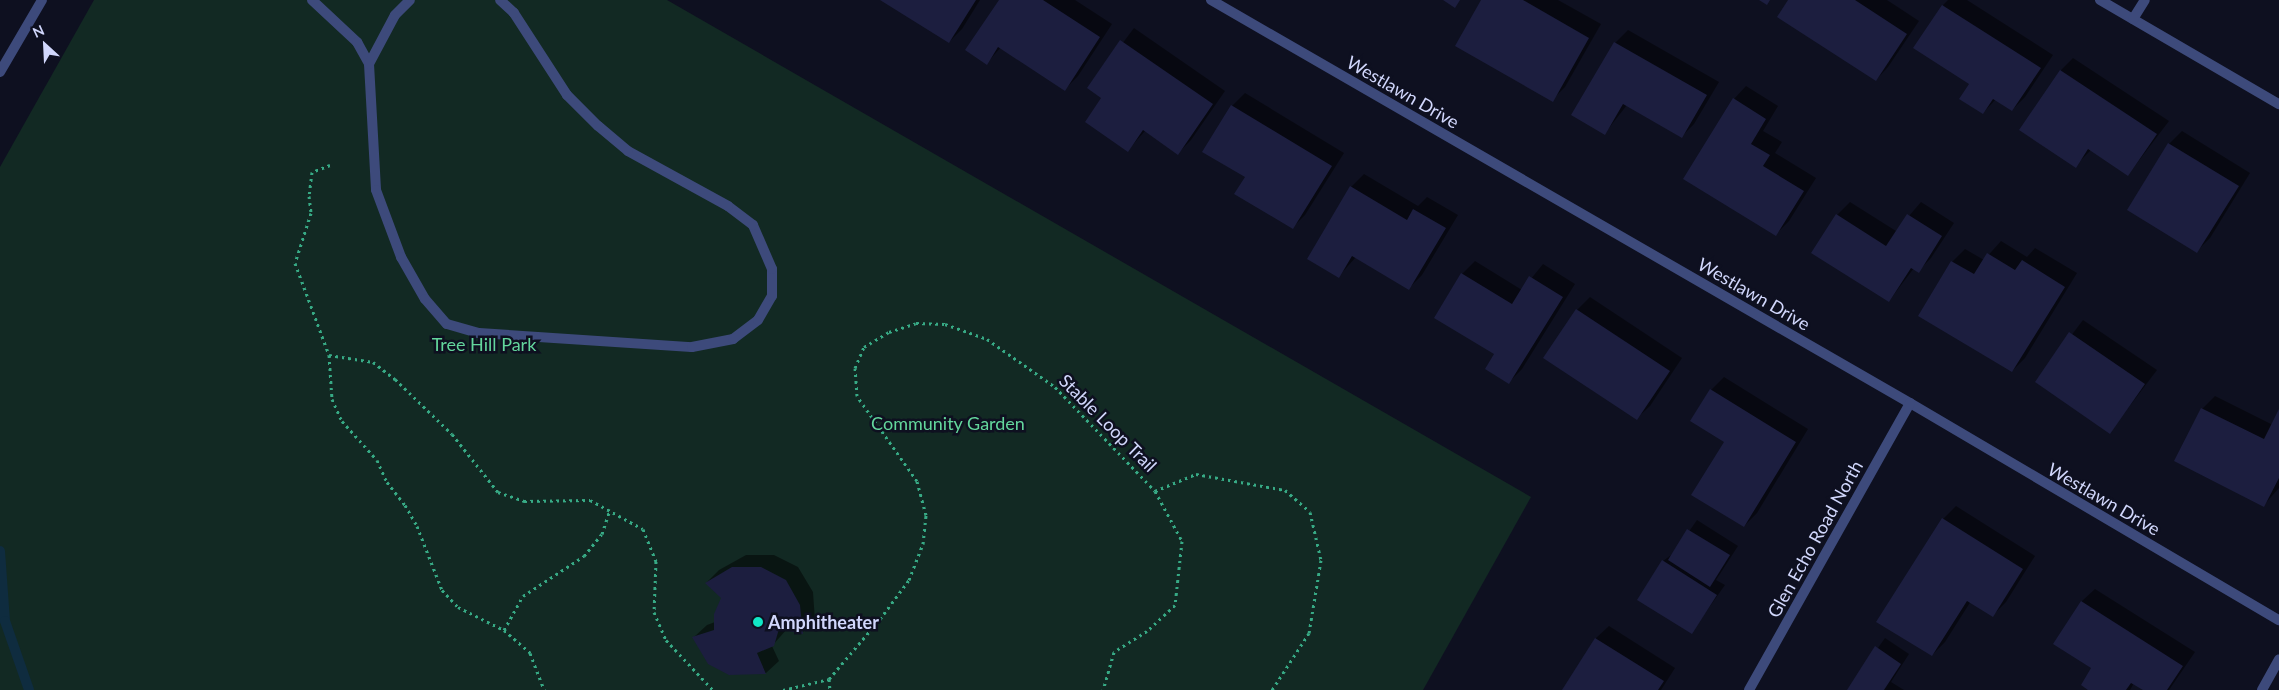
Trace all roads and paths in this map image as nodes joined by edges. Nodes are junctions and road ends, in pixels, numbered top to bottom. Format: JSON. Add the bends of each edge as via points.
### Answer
{"nodes":[{"id":1,"x":42,"y":0,"type":"edge"},
{"id":2,"x":312,"y":0,"type":"edge"},
{"id":3,"x":410,"y":0,"type":"edge"},
{"id":4,"x":500,"y":0,"type":"edge"},
{"id":5,"x":1211,"y":0,"type":"edge"},
{"id":6,"x":2100,"y":0,"type":"edge"},
{"id":7,"x":2144,"y":0,"type":"edge"},
{"id":8,"x":2134,"y":19,"type":"junction"},
{"id":9,"x":369,"y":64,"type":"junction"},
{"id":10,"x":0,"y":72,"type":"edge"},
{"id":11,"x":2279,"y":104,"type":"edge"},
{"id":12,"x":330,"y":165,"type":"dead end"},
{"id":13,"x":329,"y":355,"type":"junction"},
{"id":14,"x":1910,"y":403,"type":"junction"},
{"id":15,"x":1155,"y":491,"type":"junction"},
{"id":16,"x":610,"y":509,"type":"junction"},
{"id":17,"x":2279,"y":620,"type":"edge"},
{"id":18,"x":504,"y":630,"type":"junction"},
{"id":19,"x":2279,"y":659,"type":"edge"},
{"id":20,"x":829,"y":679,"type":"junction"},
{"id":21,"x":544,"y":690,"type":"edge"},
{"id":22,"x":713,"y":690,"type":"edge"},
{"id":23,"x":783,"y":690,"type":"edge"},
{"id":24,"x":830,"y":690,"type":"edge"},
{"id":25,"x":1103,"y":690,"type":"edge"},
{"id":26,"x":1272,"y":690,"type":"edge"},
{"id":27,"x":1749,"y":690,"type":"edge"},
{"id":28,"x":2262,"y":690,"type":"edge"}],
"edges":[{"from":1,"to":10,"type":"street"},
{"from":2,"to":9,"type":"street","via":[[357,42]]},
{"from":3,"to":9,"type":"street","via":[[395,15]]},
{"from":4,"to":9,"type":"street","via":[[514,13],[567,95],[598,126],[628,151],[728,206],[753,225],[772,269],[772,296],[758,320],[733,339],[692,347],[479,333],[447,324],[425,299],[401,257],[379,199]]},
{"from":5,"to":14,"type":"street","name":"Westlawn Drive"},
{"from":6,"to":8,"type":"street"},
{"from":7,"to":8,"type":"street"},
{"from":8,"to":11,"type":"street"},
{"from":12,"to":13,"type":"path","via":[[312,172],[311,213],[296,263]]},
{"from":13,"to":16,"type":"path","via":[[373,362],[395,378],[452,434],[498,492],[524,501],[590,500]]},
{"from":13,"to":18,"type":"path","via":[[332,398],[342,421],[377,460],[387,482],[405,505],[417,526],[442,590],[458,606]]},
{"from":14,"to":17,"type":"street","name":"Westlawn Drive"},
{"from":14,"to":27,"type":"street","name":"Glen Echo Road North"},
{"from":15,"to":20,"type":"path","name":"Stable Loop Trail","via":[[1055,387],[987,339],[945,324],[916,323],[888,332],[864,347],[855,368],[857,396],[917,481],[926,515],[924,544],[909,580],[880,620]]},
{"from":15,"to":25,"type":"path","name":"Stable Loop Trail","via":[[1182,541],[1175,605],[1147,631],[1114,652]]},
{"from":15,"to":26,"type":"path","via":[[1196,474],[1285,490],[1310,512],[1321,560],[1309,632]]},
{"from":16,"to":18,"type":"path","via":[[602,534],[584,556],[523,596]]},
{"from":16,"to":22,"type":"path","via":[[643,529],[656,561],[654,612],[666,640]]},
{"from":18,"to":21,"type":"path","via":[[530,654]]},
{"from":19,"to":28,"type":"street"},
{"from":20,"to":23,"type":"path"},
{"from":20,"to":24,"type":"path"}]}
